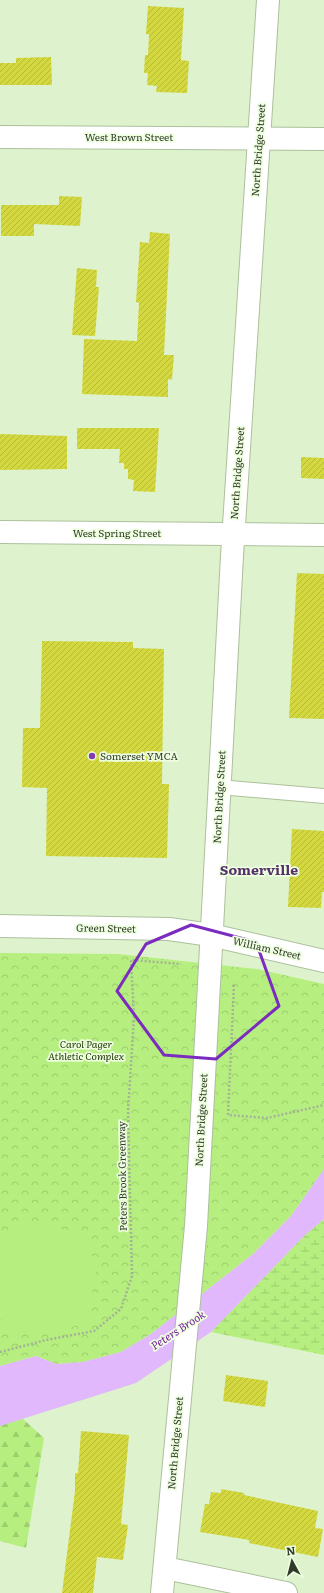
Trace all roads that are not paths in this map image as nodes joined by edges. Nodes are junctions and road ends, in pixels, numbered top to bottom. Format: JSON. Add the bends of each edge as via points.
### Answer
{"nodes":[{"id":1,"x":268,"y":0,"type":"edge"},
{"id":2,"x":0,"y":137,"type":"edge"},
{"id":3,"x":259,"y":138,"type":"junction"},
{"id":4,"x":324,"y":139,"type":"edge"},
{"id":5,"x":0,"y":532,"type":"edge"},
{"id":6,"x":234,"y":535,"type":"junction"},
{"id":7,"x":324,"y":535,"type":"edge"},
{"id":8,"x":219,"y":787,"type":"junction"},
{"id":9,"x":324,"y":796,"type":"edge"},
{"id":10,"x":0,"y":926,"type":"edge"},
{"id":11,"x":211,"y":935,"type":"junction"},
{"id":12,"x":324,"y":961,"type":"edge"},
{"id":13,"x":165,"y":1568,"type":"junction"},
{"id":14,"x":162,"y":1593,"type":"edge"},
{"id":15,"x":286,"y":1593,"type":"edge"}],
"edges":[{"from":1,"to":3,"type":"street","name":"North Bridge Street"},
{"from":2,"to":3,"type":"street","name":"West Brown Street"},
{"from":3,"to":4,"type":"street","name":"West Brown Street"},
{"from":3,"to":6,"type":"street","name":"North Bridge Street"},
{"from":5,"to":6,"type":"street","name":"West Spring Street"},
{"from":6,"to":7,"type":"street","name":"West Spring Street"},
{"from":6,"to":8,"type":"street","name":"North Bridge Street"},
{"from":8,"to":9,"type":"lane"},
{"from":8,"to":11,"type":"street","name":"North Bridge Street"},
{"from":10,"to":11,"type":"street","name":"Green Street","via":[[169,930]]},
{"from":11,"to":12,"type":"street","name":"William Street"},
{"from":11,"to":13,"type":"street","name":"North Bridge Street","via":[[196,1226]]},
{"from":13,"to":14,"type":"street","name":"North Bridge Street"},
{"from":13,"to":15,"type":"street"}]}
